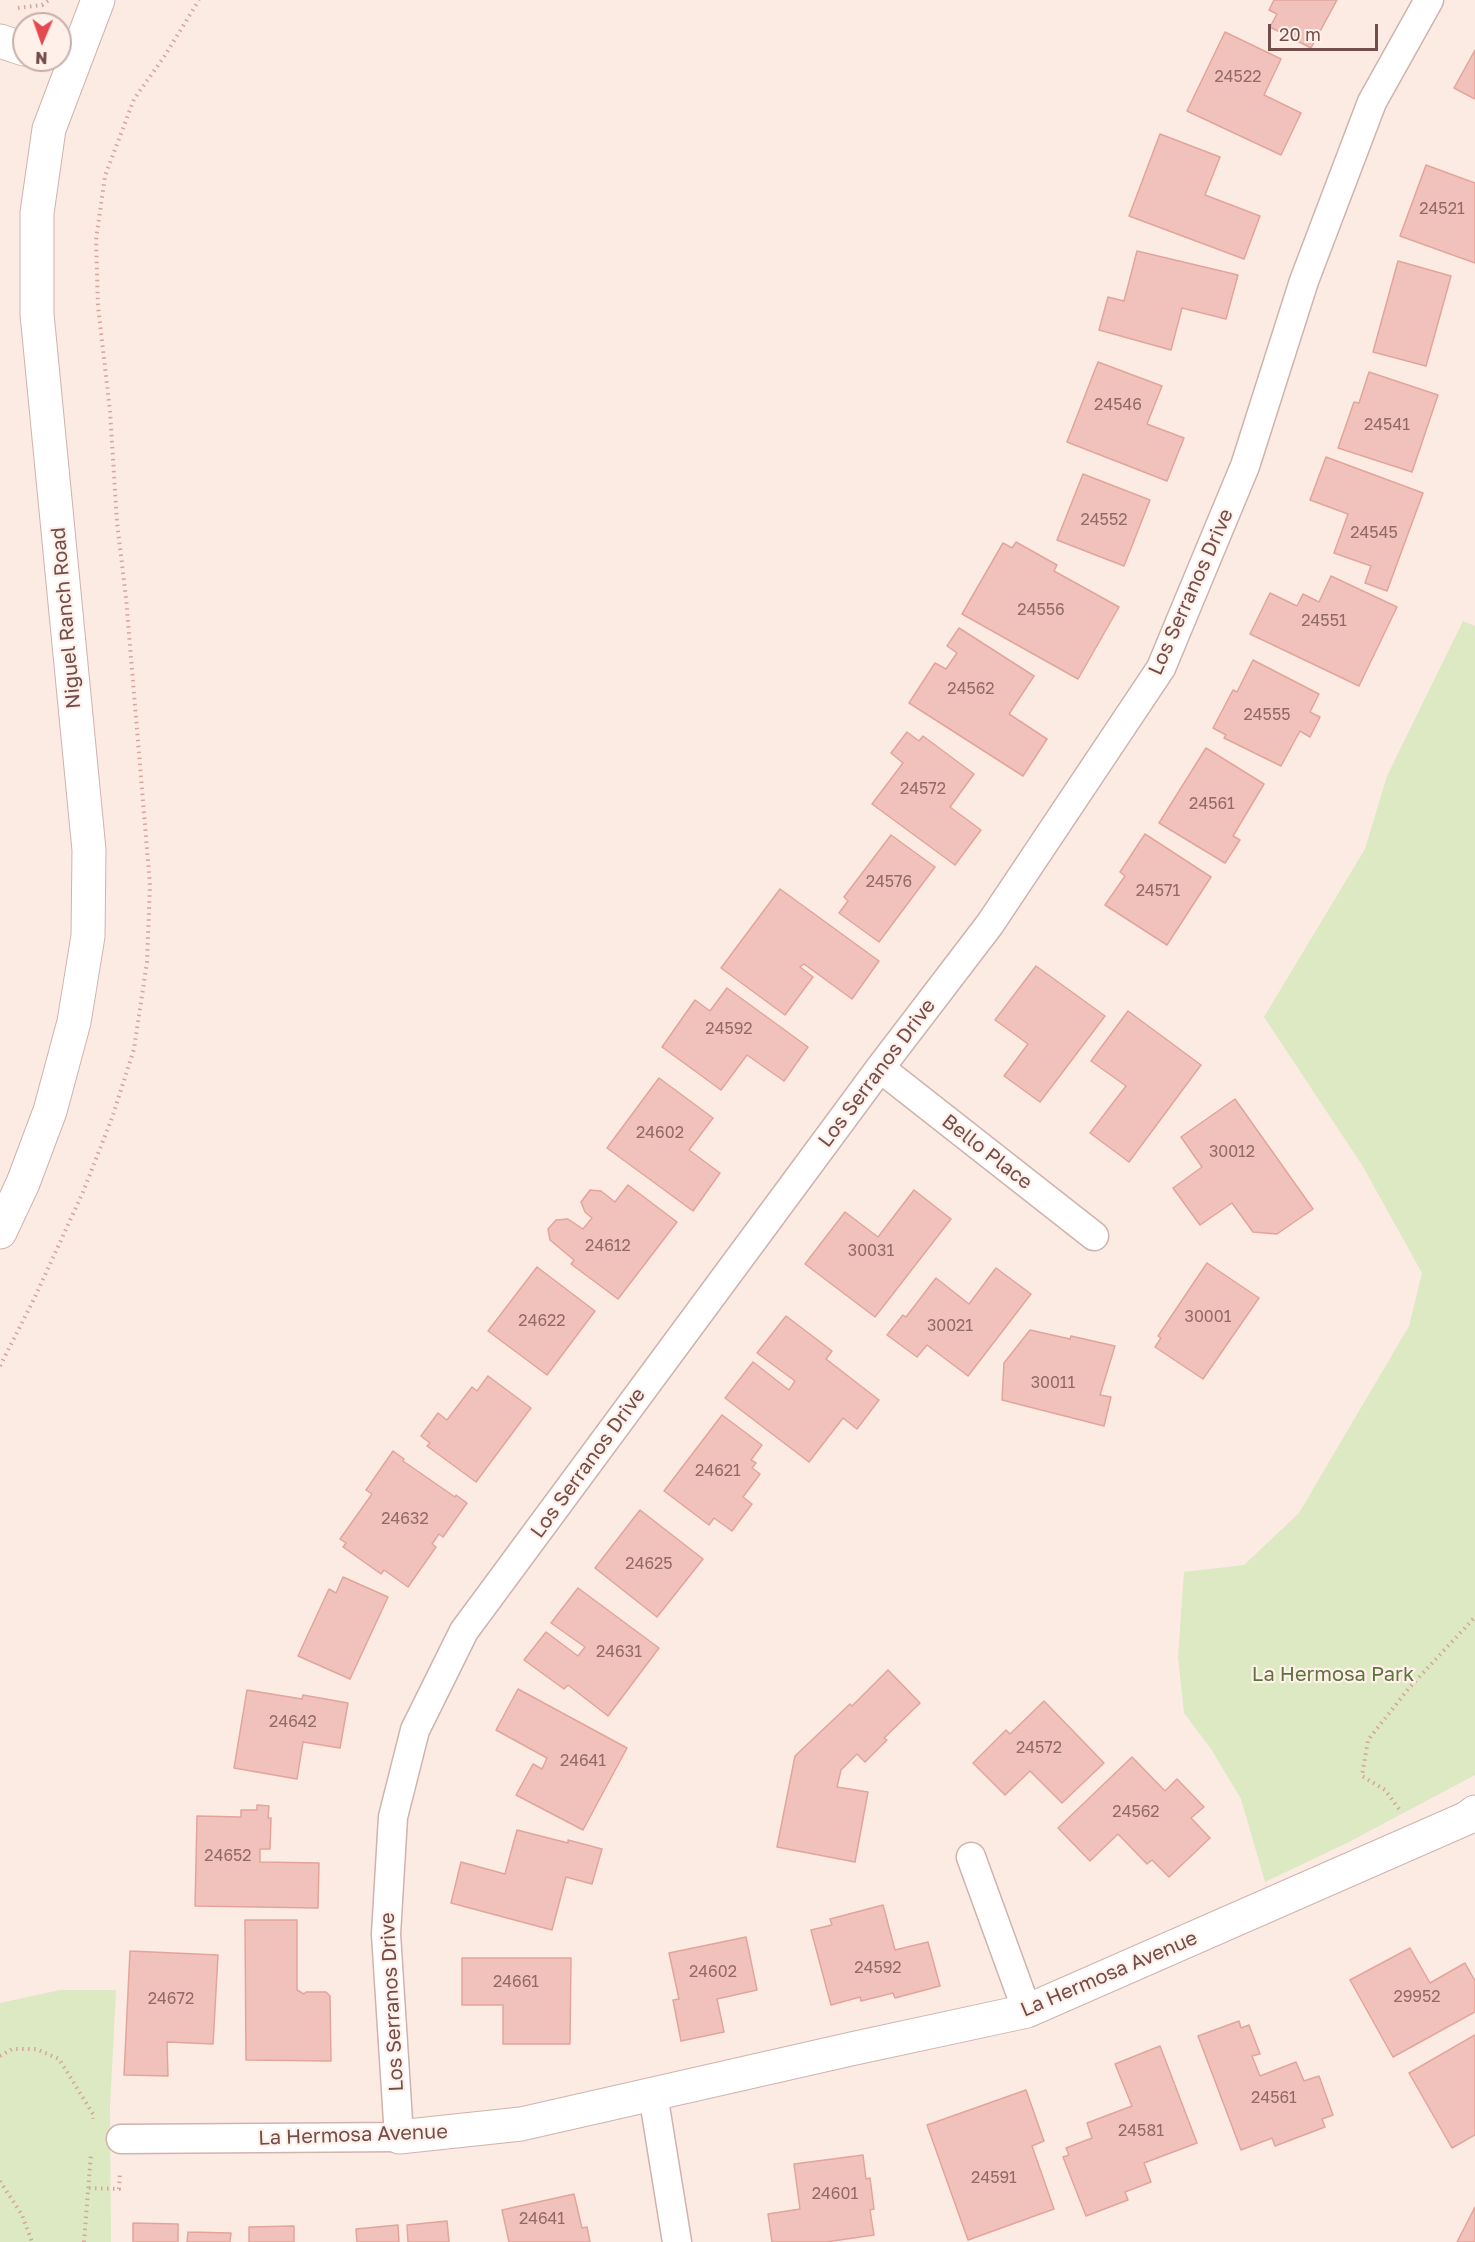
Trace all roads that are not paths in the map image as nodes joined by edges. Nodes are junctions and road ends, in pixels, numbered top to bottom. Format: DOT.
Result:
graph roads {
  1 [pos="98,0"];
  2 [pos="1429,0"];
  3 [pos="72,47"];
  4 [pos="61,72"];
  5 [pos="880,1068"];
  6 [pos="0,1232"];
  7 [pos="1094,1236"];
  8 [pos="1472,1822"];
  9 [pos="971,1857"];
  10 [pos="1027,2011"];
  11 [pos="653,2094"];
  12 [pos="399,2137"];
  13 [pos="121,2139"];
  14 [pos="677,2242"];
  1 -- 3 [label="street, Niguel Ranch Road"];
  2 -- 5 [label="street, Los Serranos Drive"];
  4 -- 6 [label="street, Niguel Ranch Road"];
  5 -- 7 [label="street, Bello Place"];
  5 -- 12 [label="street, Los Serranos Drive"];
  8 -- 10 [label="street, La Hermosa Avenue"];
  9 -- 10 [label="street"];
  10 -- 11 [label="street, La Hermosa Avenue"];
  11 -- 12 [label="street, La Hermosa Avenue"];
  11 -- 14 [label="street"];
  12 -- 13 [label="street, La Hermosa Avenue"];
}
